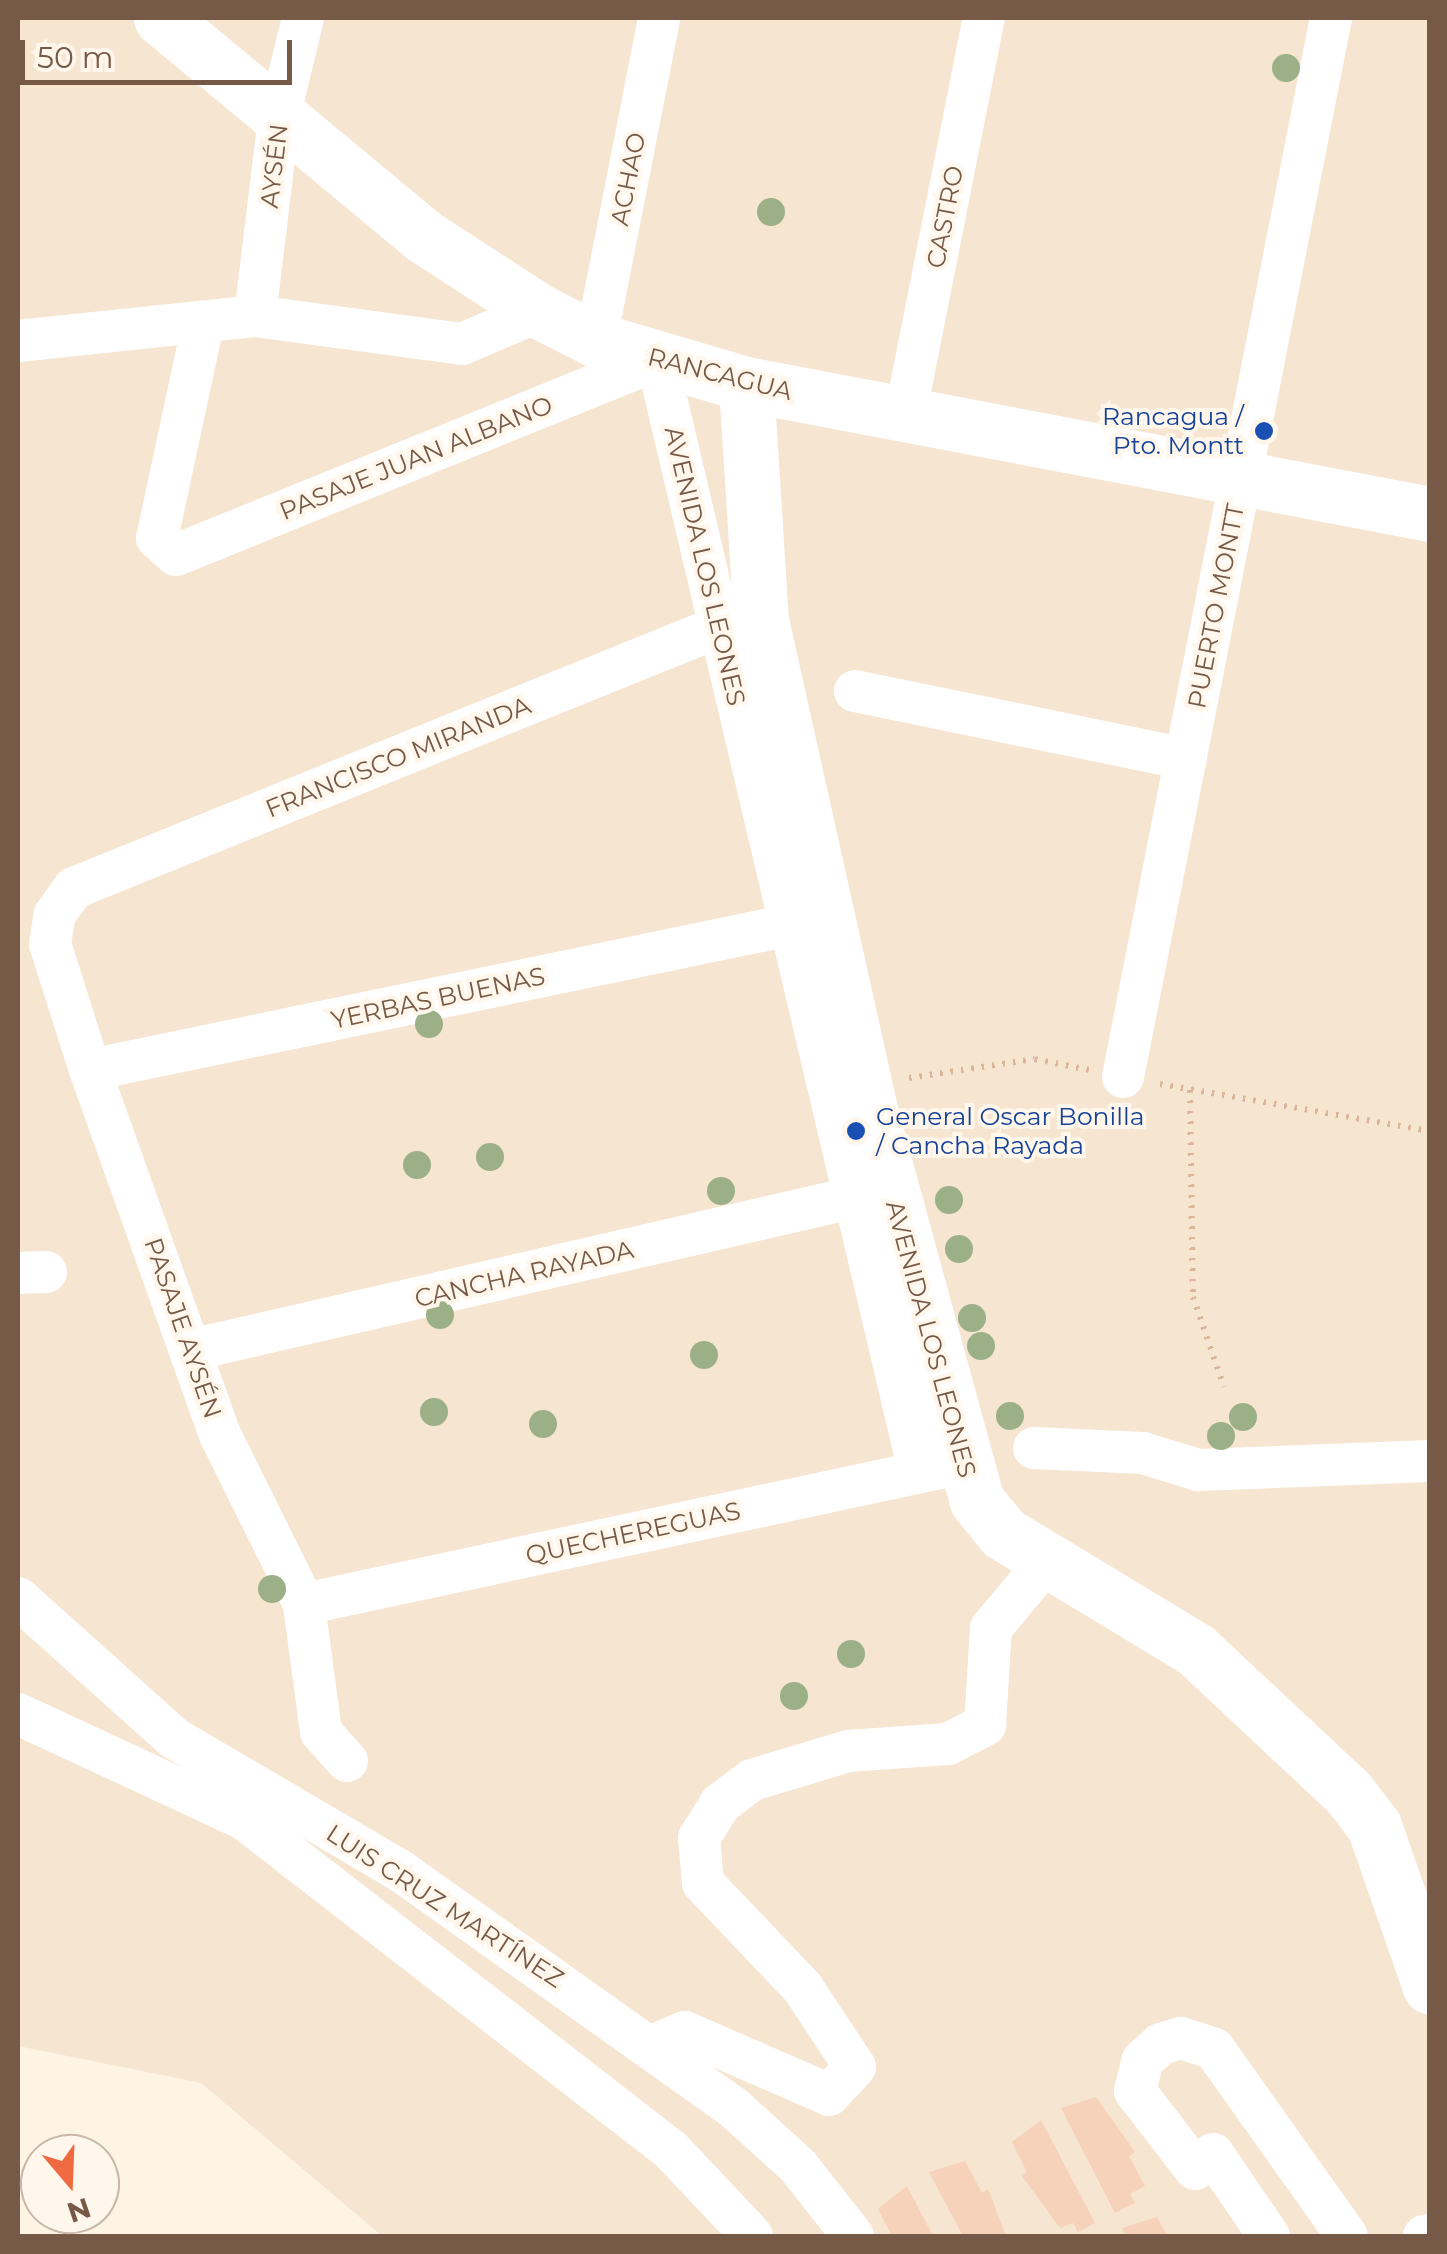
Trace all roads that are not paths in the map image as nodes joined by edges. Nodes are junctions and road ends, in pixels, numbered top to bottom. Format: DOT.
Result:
graph roads {
  1 [pos="161,18"];
  2 [pos="303,18"];
  3 [pos="659,18"];
  4 [pos="984,18"];
  5 [pos="1331,18"];
  6 [pos="279,117"];
  7 [pos="539,312"];
  8 [pos="255,316"];
  9 [pos="204,324"];
  10 [pos="596,340"];
  11 [pos="18,341"];
  12 [pos="657,360"];
  13 [pos="746,384"];
  14 [pos="905,416"];
  15 [pos="1241,478"];
  16 [pos="1430,514"];
  17 [pos="721,626"];
  18 [pos="855,690"];
  19 [pos="1186,759"];
  20 [pos="74,888"];
  21 [pos="785,926"];
  22 [pos="90,1070"];
  23 [pos="1123,1077"];
  24 [pos="856,1197"];
  25 [pos="192,1350"];
  26 [pos="1034,1448"];
  27 [pos="1430,1461"];
  28 [pos="941,1467"];
  29 [pos="1048,1560"];
  30 [pos="18,1598"];
  31 [pos="304,1604"];
  32 [pos="18,1714"];
  33 [pos="347,1761"];
  34 [pos="1430,1987"];
  35 [pos="652,2046"];
  36 [pos="752,2236"];
  37 [pos="853,2236"];
  38 [pos="1269,2236"];
  39 [pos="1347,2236"];
  1 -- 6 [label="main road, RANCAGUA"];
  2 -- 6 [label="street, AYSÉN"];
  3 -- 10 [label="street, ACHAO"];
  4 -- 14 [label="street, CASTRO"];
  5 -- 15 [label="street, PUERTO MONTT"];
  6 -- 7 [label="main road, RANCAGUA"];
  6 -- 8 [label="street, AYSÉN"];
  7 -- 8 [label="street"];
  7 -- 10 [label="main road, RANCAGUA"];
  8 -- 9 [label="street"];
  9 -- 11 [label="street"];
  9 -- 12 [label="street, PASAJE JUAN ALBANO"];
  10 -- 12 [label="main road, RANCAGUA"];
  12 -- 13 [label="main road, RANCAGUA"];
  12 -- 17 [label="street, AVENIDA LOS LEONES"];
  13 -- 14 [label="main road, RANCAGUA"];
  13 -- 28 [label="main road, AVENIDA LOS LEONES"];
  14 -- 15 [label="main road, RANCAGUA"];
  15 -- 16 [label="main road, RANCAGUA"];
  15 -- 19 [label="street, PUERTO MONTT"];
  17 -- 20 [label="street, FRANCISCO MIRANDA"];
  17 -- 21 [label="street, AVENIDA LOS LEONES"];
  18 -- 19 [label="street"];
  19 -- 23 [label="street, PUERTO MONTT"];
  20 -- 22 [label="street, PASAJE AYSÉN"];
  21 -- 22 [label="street, YERBAS BUENAS"];
  21 -- 24 [label="street, AVENIDA LOS LEONES"];
  22 -- 25 [label="street, PASAJE AYSÉN"];
  24 -- 25 [label="street, CANCHA RAYADA"];
  24 -- 28 [label="street, AVENIDA LOS LEONES"];
  25 -- 31 [label="street, PASAJE AYSÉN"];
  26 -- 27 [label="street"];
  28 -- 29 [label="main road, AVENIDA LOS LEONES"];
  28 -- 31 [label="street, QUECHEREGUAS"];
  29 -- 34 [label="main road, AVENIDA LOS LEONES"];
  29 -- 35 [label="street"];
  30 -- 35 [label="street, LUIS CRUZ MARTÍNEZ"];
  31 -- 33 [label="street, PASAJE AYSÉN"];
  32 -- 36 [label="street"];
  35 -- 37 [label="street, LUIS CRUZ MARTÍNEZ"];
  38 -- 39 [label="street"];
}
